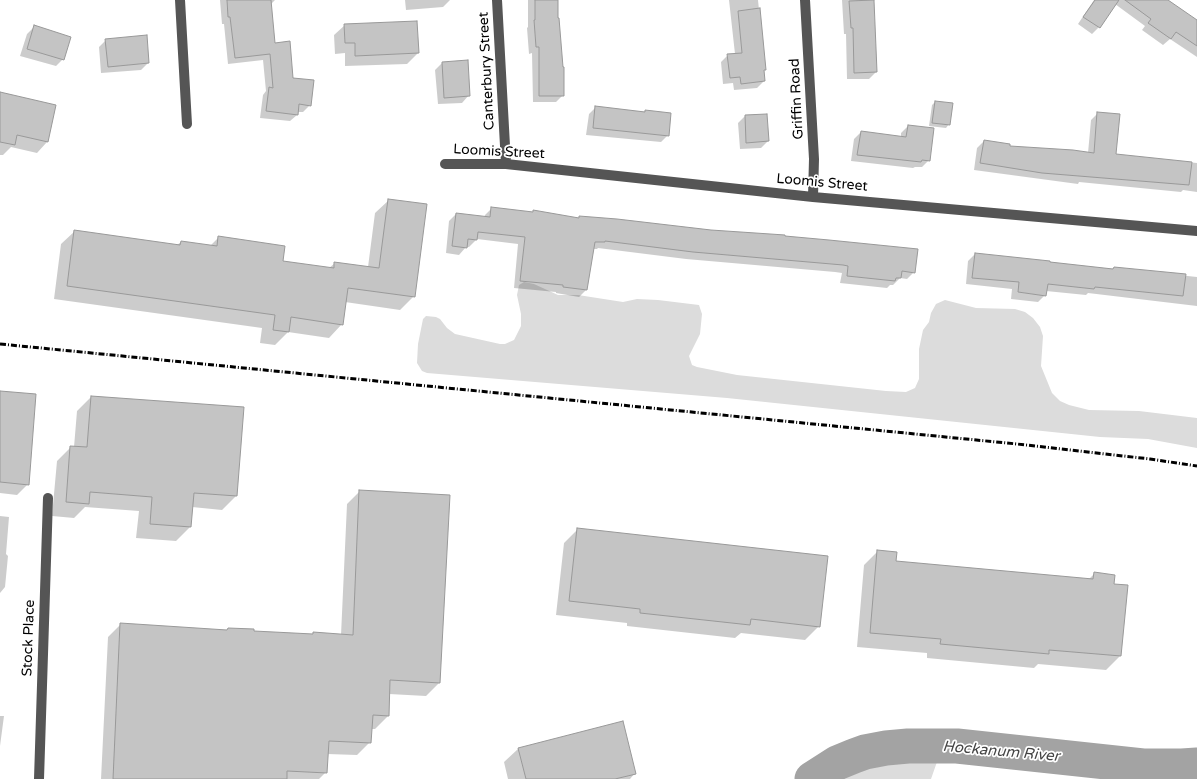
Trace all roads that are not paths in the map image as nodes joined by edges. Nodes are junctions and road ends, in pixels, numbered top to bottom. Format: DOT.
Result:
graph roads {
  1 [pos="180,0"];
  2 [pos="497,0"];
  3 [pos="805,0"];
  4 [pos="187,124"];
  5 [pos="445,164"];
  6 [pos="506,164"];
  7 [pos="813,197"];
  8 [pos="1197,231"];
  9 [pos="48,498"];
  10 [pos="39,779"];
  1 -- 4 [label="street"];
  2 -- 6 [label="street, Canterbury Street"];
  3 -- 7 [label="street, Griffin Road"];
  5 -- 6 [label="street, Loomis Street"];
  6 -- 7 [label="street, Loomis Street"];
  7 -- 8 [label="street, Loomis Street"];
  9 -- 10 [label="street, Stock Place"];
}
